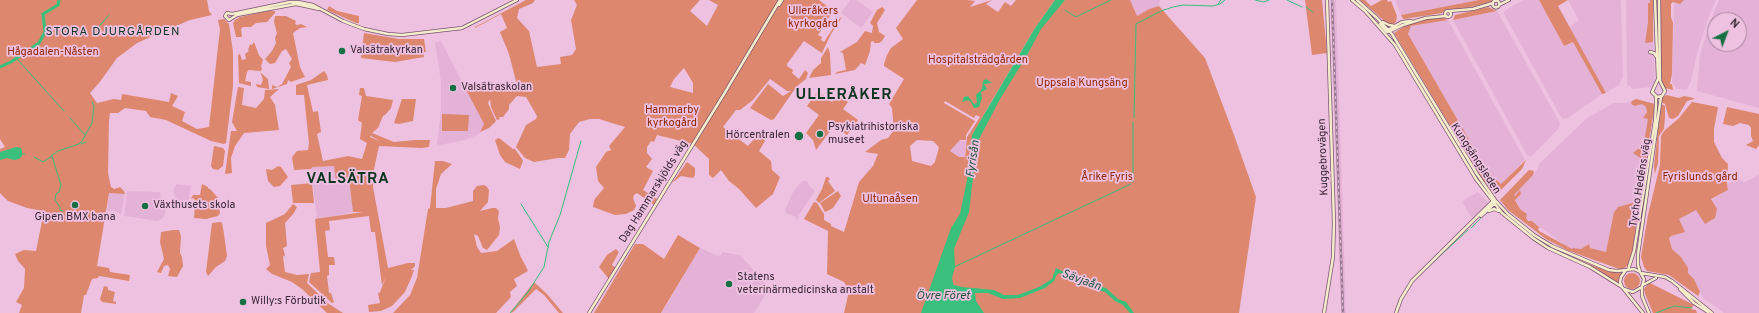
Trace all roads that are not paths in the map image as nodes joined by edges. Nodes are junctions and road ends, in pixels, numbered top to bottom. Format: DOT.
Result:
graph roads {
  1 [pos="517,0"];
  2 [pos="781,0"];
  3 [pos="1327,0"];
  4 [pos="1352,0"];
  5 [pos="1357,0"];
  6 [pos="1508,0"];
  7 [pos="1655,0"];
  8 [pos="1659,0"];
  9 [pos="299,3"];
  10 [pos="1499,4"];
  11 [pos="1493,5"];
  12 [pos="1462,11"];
  13 [pos="1445,12"];
  14 [pos="1450,12"];
  15 [pos="230,13"];
  16 [pos="1434,16"];
  17 [pos="1446,16"];
  18 [pos="1451,16"];
  19 [pos="232,18"];
  20 [pos="1377,18"];
  21 [pos="1395,27"];
  22 [pos="1388,32"];
  23 [pos="1398,42"];
  24 [pos="1656,48"];
  25 [pos="1657,58"];
  26 [pos="1656,86"];
  27 [pos="1662,86"];
  28 [pos="1662,96"];
  29 [pos="1655,97"];
  30 [pos="1494,202"];
  31 [pos="1502,213"];
  32 [pos="1483,214"];
  33 [pos="1476,220"];
  34 [pos="1627,270"];
  35 [pos="1641,272"];
  36 [pos="1642,286"];
  37 [pos="1623,288"];
  38 [pos="590,313"];
  39 [pos="1324,313"];
  40 [pos="1396,313"];
  41 [pos="1644,313"];
  42 [pos="1649,313"];
  43 [pos="1712,313"];
  1 -- 9 [label="main road"];
  2 -- 38 [label="main road, Dag Hammarskjölds väg"];
  3 -- 39 [label="main road, Kuggebrovägen"];
  4 -- 22 [label="main road"];
  5 -- 20 [label="main road, Kungsängsleden"];
  6 -- 10 [label="main road"];
  7 -- 24 [label="main road"];
  8 -- 27 [label="main road"];
  9 -- 15 [label="main road"];
  9 -- 19 [label="main road"];
  10 -- 11 [label="main road"];
  10 -- 11 [label="main road"];
  11 -- 12 [label="main road"];
  12 -- 14 [label="main road"];
  12 -- 18 [label="main road"];
  13 -- 14 [label="main road"];
  13 -- 16 [label="main road"];
  13 -- 17 [label="main road"];
  14 -- 18 [label="main road"];
  15 -- 19 [label="main road"];
  15 -- 19 [label="main road"];
  16 -- 17 [label="main road"];
  16 -- 21 [label="main road"];
  17 -- 18 [label="main road"];
  20 -- 21 [label="main road"];
  20 -- 22 [label="main road, Kungsängsleden"];
  21 -- 22 [label="main road"];
  21 -- 23 [label="main road"];
  22 -- 23 [label="main road, Kungsängsleden"];
  22 -- 30 [label="main road, Kungsängsleden"];
  23 -- 30 [label="main road, Kungsängsleden"];
  24 -- 25 [label="main road"];
  24 -- 25 [label="main road"];
  25 -- 26 [label="main road"];
  26 -- 27 [label="main road"];
  26 -- 29 [label="main road"];
  27 -- 28 [label="main road"];
  28 -- 29 [label="main road"];
  28 -- 35 [label="main road, Tycho Hedéns väg"];
  29 -- 34 [label="main road, Tycho Hedéns väg"];
  30 -- 31 [label="main road, Kungsängsleden"];
  30 -- 32 [label="main road"];
  30 -- 33 [label="main road"];
  30 -- 34 [label="main road, Kungsängsleden"];
  31 -- 32 [label="main road"];
  31 -- 37 [label="main road, Kungsängsleden"];
  32 -- 33 [label="main road"];
  33 -- 40 [label="main road"];
  34 -- 35 [label="main road"];
  34 -- 37 [label="main road"];
  35 -- 36 [label="main road"];
  35 -- 43 [label="main road"];
  36 -- 37 [label="main road"];
  36 -- 42 [label="main road"];
  36 -- 43 [label="main road"];
  37 -- 41 [label="main road, Kungsängsleden"];
}
